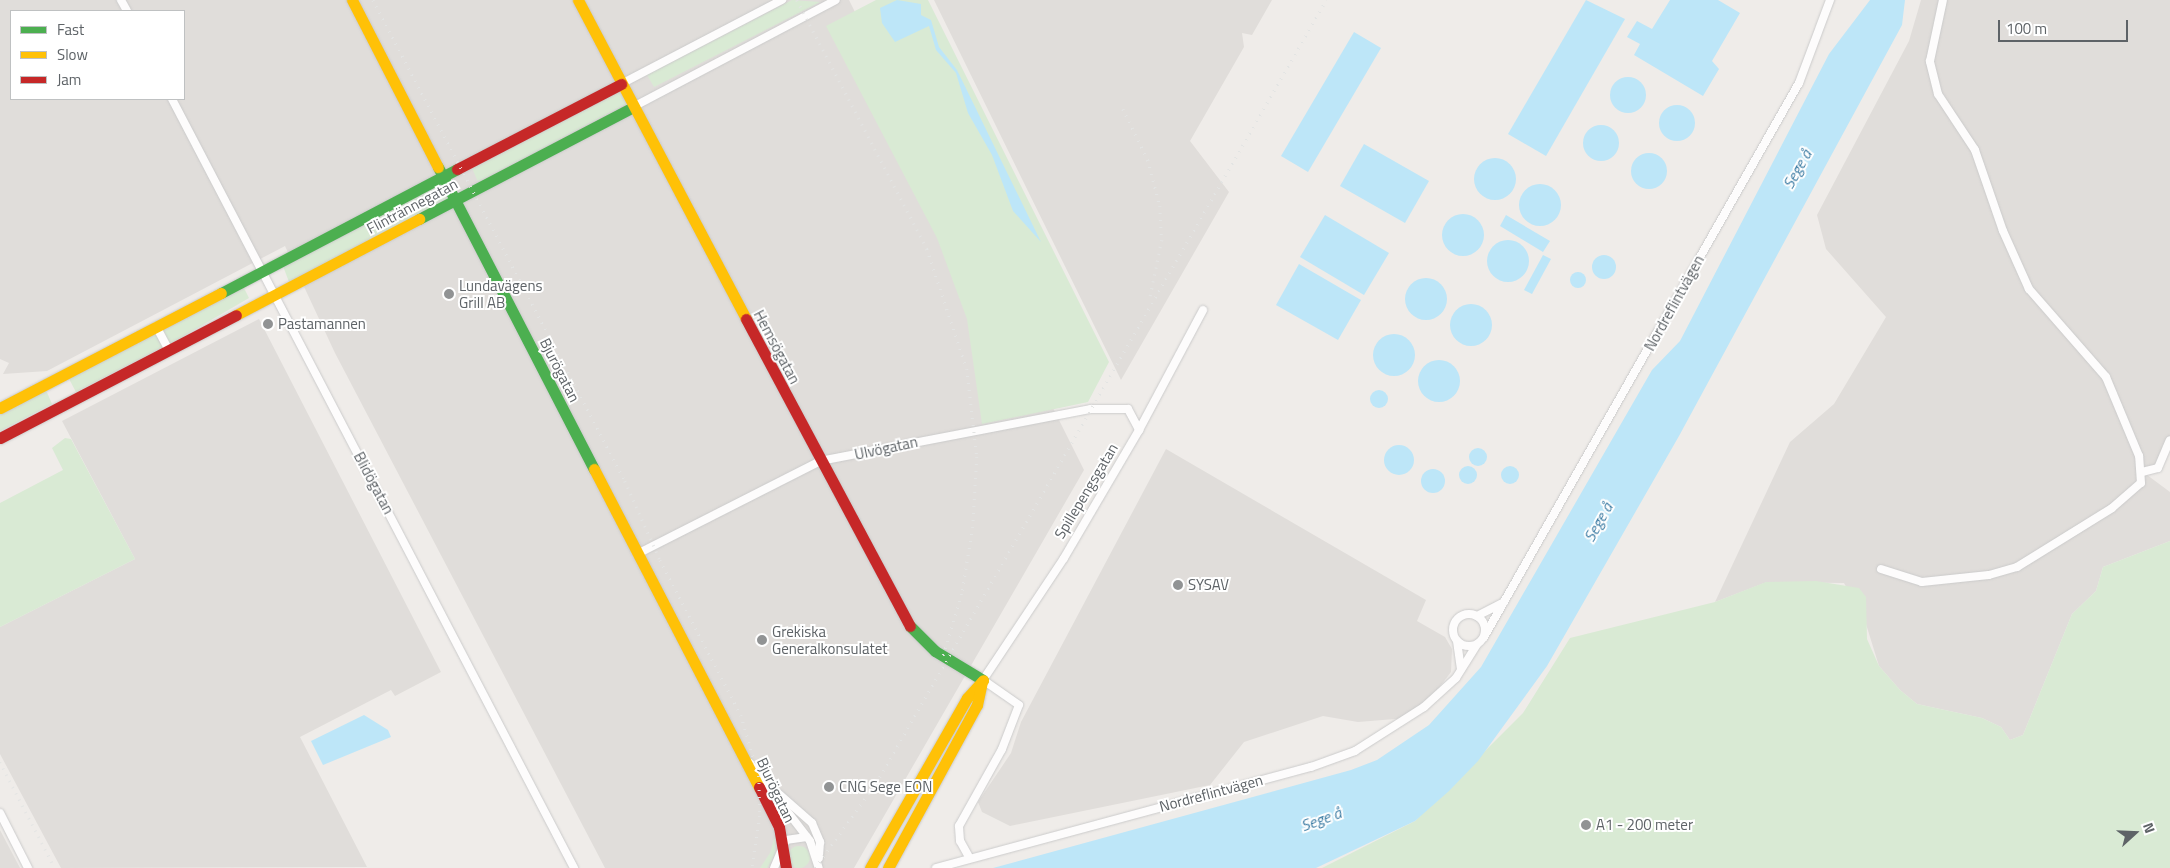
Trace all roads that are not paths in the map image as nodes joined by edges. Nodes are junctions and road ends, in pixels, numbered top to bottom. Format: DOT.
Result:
graph roads {
  1 [pos="352,0"];
  2 [pos="578,0"];
  3 [pos="782,0"];
  4 [pos="836,0"];
  5 [pos="1830,0"];
  6 [pos="1943,0"];
  7 [pos="621,84"];
  8 [pos="173,100"];
  9 [pos="633,107"];
  10 [pos="444,177"];
  11 [pos="456,200"];
  12 [pos="262,271"];
  13 [pos="274,294"];
  14 [pos="1203,310"];
  15 [pos="156,326"];
  16 [pos="169,350"];
  17 [pos="0,408"];
  18 [pos="1139,430"];
  19 [pos="0,438"];
  20 [pos="2170,440"];
  21 [pos="820,461"];
  22 [pos="2142,472"];
  23 [pos="638,553"];
  24 [pos="1881,569"];
  25 [pos="1506,601"];
  26 [pos="1477,616"];
  27 [pos="1484,637"];
  28 [pos="1457,641"];
  29 [pos="1477,645"];
  30 [pos="1461,668"];
  31 [pos="983,680"];
  32 [pos="742,754"];
  33 [pos="775,791"];
  34 [pos="0,813"];
  35 [pos="808,837"];
  36 [pos="781,850"];
  37 [pos="969,857"];
  38 [pos="819,865"];
  39 [pos="28,868"];
  40 [pos="574,868"];
  41 [pos="774,868"];
  42 [pos="786,868"];
  43 [pos="870,868"];
  44 [pos="888,868"];
  45 [pos="936,868"];
  1 -- 10 [label="street, Bjurögatan"];
  2 -- 7 [label="street, Hemsögatan"];
  3 -- 7 [label="street, Flintrännegatan"];
  4 -- 9 [label="street, Flintrännegatan"];
  5 -- 25 [label="street, Nordreflintvägen"];
  6 -- 22 [label="street"];
  7 -- 9 [label="street, Hemsögatan"];
  7 -- 10 [label="street, Flintrännegatan"];
  8 -- 12 [label="street, Blidögatan"];
  9 -- 11 [label="street, Flintrännegatan"];
  9 -- 21 [label="street, Hemsögatan"];
  10 -- 11 [label="street, Bjurögatan"];
  10 -- 12 [label="street, Flintrännegatan"];
  11 -- 13 [label="street, Flintrännegatan"];
  11 -- 23 [label="street, Bjurögatan"];
  12 -- 13 [label="street, Blidögatan"];
  12 -- 15 [label="street, Flintrännegatan"];
  13 -- 16 [label="street, Flintrännegatan"];
  13 -- 40 [label="street, Blidögatan"];
  14 -- 18 [label="street, Spillepengsgatan"];
  15 -- 16 [label="street"];
  15 -- 17 [label="street, Flintrännegatan"];
  16 -- 19 [label="street, Flintrännegatan"];
  18 -- 21 [label="street, Ulvögatan"];
  18 -- 31 [label="street, Spillepengsgatan"];
  20 -- 22 [label="street"];
  21 -- 23 [label="street, Ulvögatan"];
  21 -- 31 [label="street, Hemsögatan"];
  22 -- 24 [label="street"];
  23 -- 32 [label="street, Bjurögatan"];
  25 -- 26 [label="street"];
  25 -- 27 [label="street, Nordreflintvägen"];
  26 -- 27 [label="street"];
  26 -- 28 [label="street"];
  27 -- 29 [label="street"];
  28 -- 29 [label="street"];
  28 -- 30 [label="street"];
  29 -- 30 [label="street, Nordreflintvägen"];
  30 -- 37 [label="street, Nordreflintvägen"];
  31 -- 37 [label="street"];
  31 -- 43 [label="street, Spillepengsgatan"];
  31 -- 44 [label="street, Spillepengsgatan"];
  32 -- 33 [label="street, Bjurögatan"];
  32 -- 36 [label="street, Bjurögatan"];
  33 -- 35 [label="street, Bjurögatan"];
  33 -- 38 [label="street, Bjurögatan"];
  34 -- 39 [label="street"];
  35 -- 36 [label="street"];
  35 -- 38 [label="street, Bjurögatan"];
  36 -- 41 [label="street"];
  36 -- 42 [label="street, Bjurögatan"];
  37 -- 45 [label="street, Nordreflintvägen"];
}
